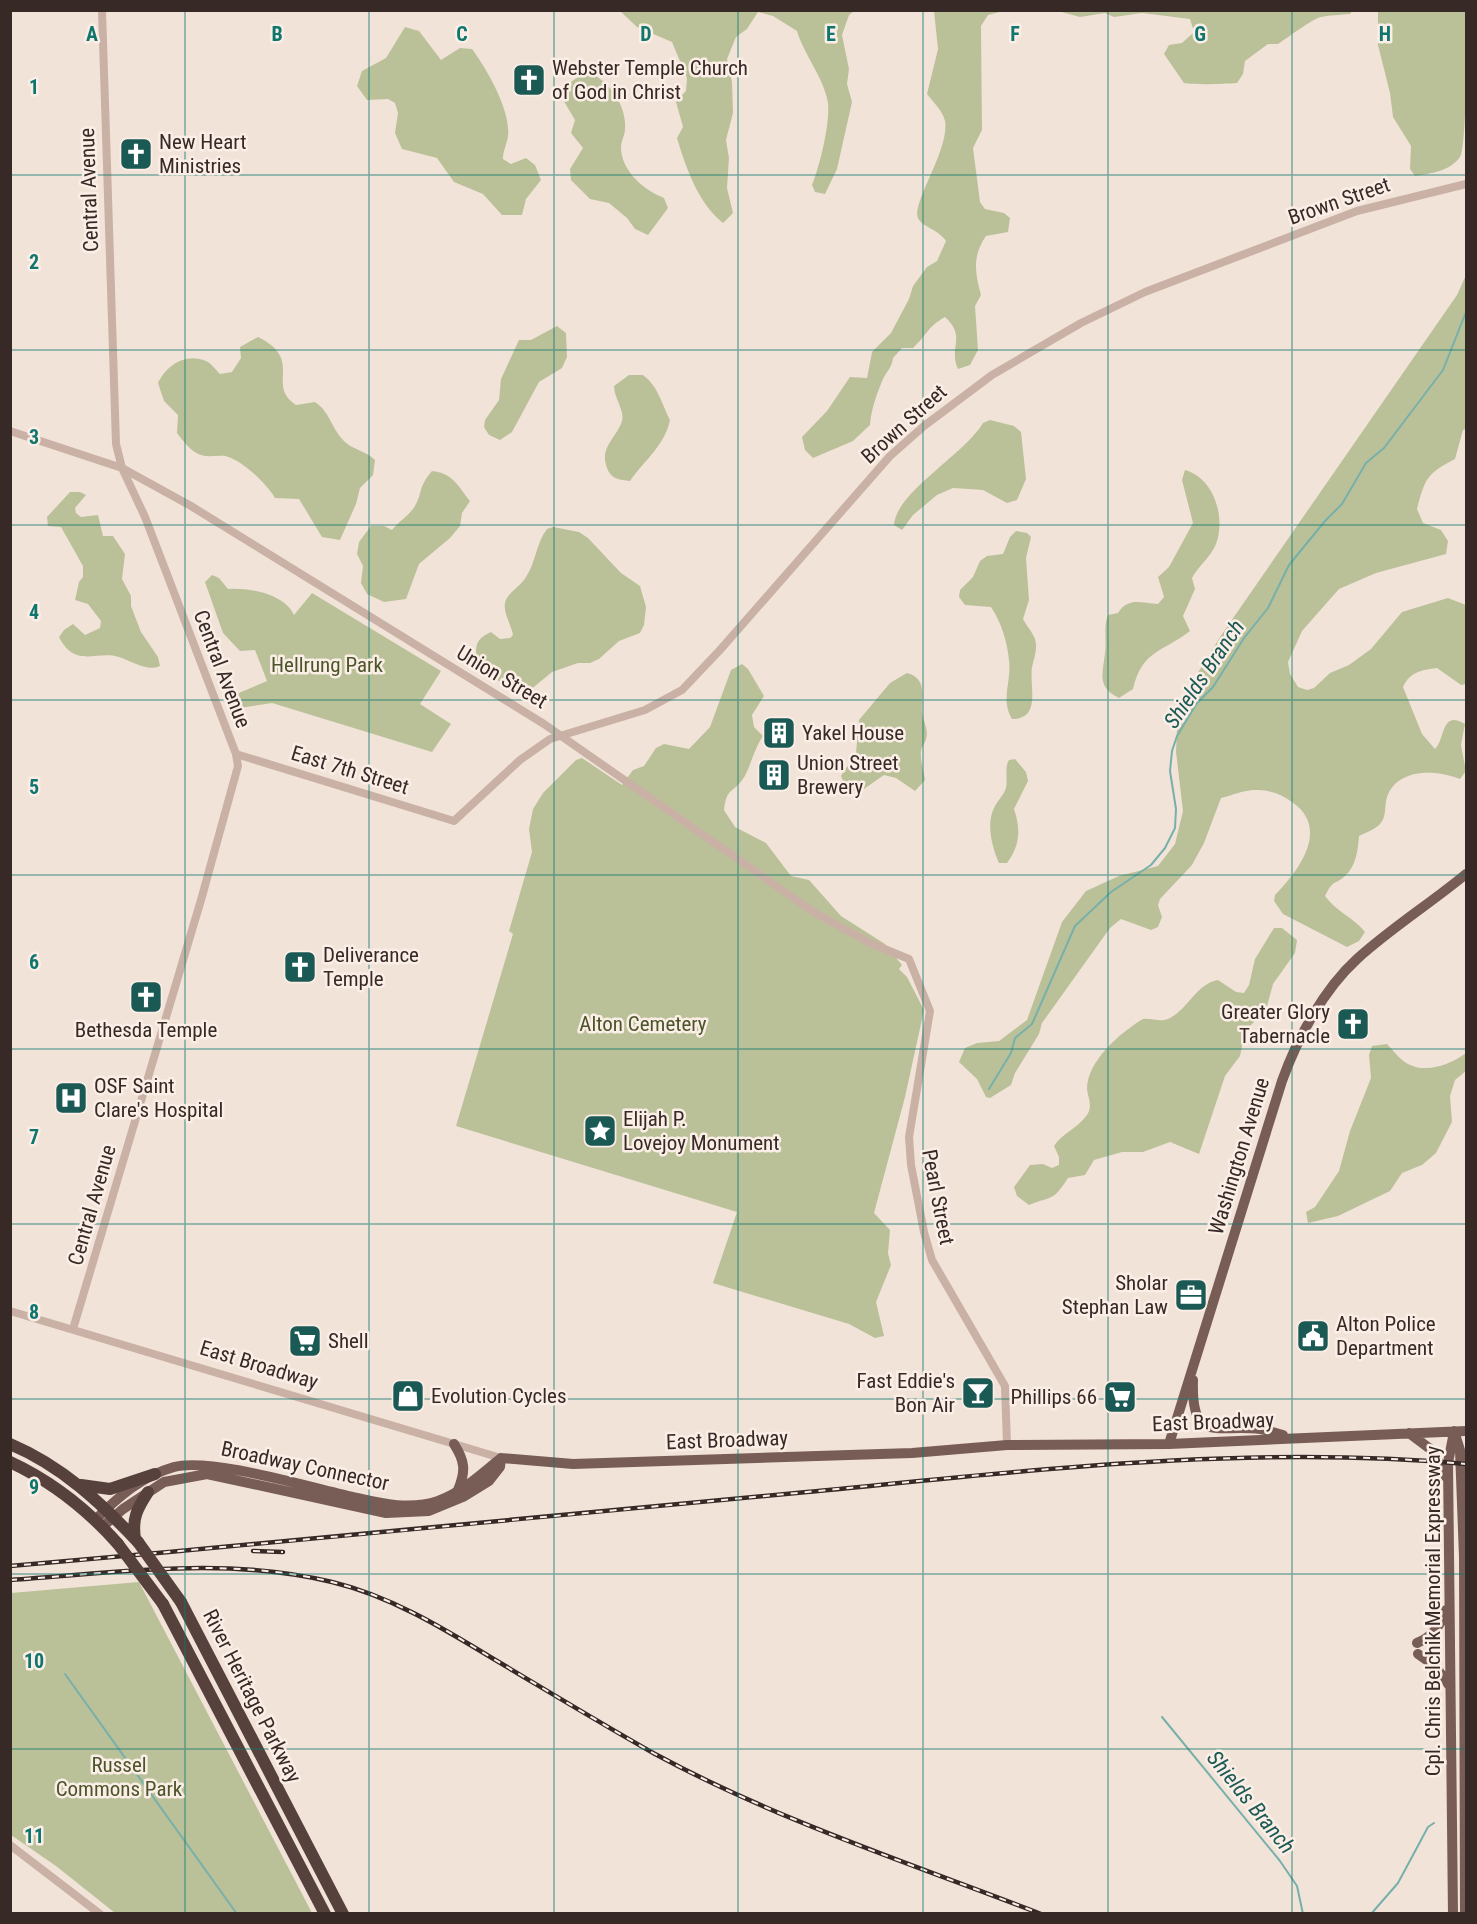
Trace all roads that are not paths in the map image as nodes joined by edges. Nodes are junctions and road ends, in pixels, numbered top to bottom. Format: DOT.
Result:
graph roads {
  1 [pos="102,10"];
  2 [pos="1467,184"];
  3 [pos="10,431"];
  4 [pos="122,468"];
  5 [pos="559,735"];
  6 [pos="236,754"];
  7 [pos="454,821"];
  8 [pos="1467,874"];
  9 [pos="930,1011"];
  10 [pos="10,1311"];
  11 [pos="73,1329"];
  12 [pos="1193,1368"];
  13 [pos="1454,1431"];
  14 [pos="1467,1431"];
  15 [pos="1409,1433"];
  16 [pos="1294,1438"];
  17 [pos="10,1444"];
  18 [pos="454,1444"];
  19 [pos="1169,1444"];
  20 [pos="1007,1445"];
  21 [pos="501,1458"];
  22 [pos="10,1462"];
  23 [pos="1467,1464"];
  24 [pos="155,1474"];
  25 [pos="1461,1481"];
  26 [pos="1449,1483"];
  27 [pos="80,1485"];
  28 [pos="458,1490"];
  29 [pos="148,1492"];
  30 [pos="110,1513"];
  31 [pos="99,1523"];
  32 [pos="136,1540"];
  33 [pos="1449,1604"];
  34 [pos="1450,1688"];
  35 [pos="10,1845"];
  36 [pos="100,1914"];
  37 [pos="325,1914"];
  38 [pos="343,1914"];
  39 [pos="1453,1914"];
  40 [pos="1465,1914"];
  1 -- 4 [label="street, Central Avenue"];
  2 -- 5 [label="street, Brown Street"];
  3 -- 4 [label="street, Union Street"];
  4 -- 5 [label="street, Union Street"];
  4 -- 6 [label="street, Central Avenue"];
  5 -- 7 [label="street, Brown Street"];
  5 -- 9 [label="street, Union Street"];
  6 -- 7 [label="street, East 7th Street"];
  6 -- 11 [label="street, Central Avenue"];
  8 -- 12 [label="main road, Washington Avenue"];
  9 -- 20 [label="street, Pearl Street"];
  10 -- 11 [label="street, East Broadway"];
  11 -- 18 [label="street, East Broadway"];
  12 -- 16 [label="main road"];
  12 -- 19 [label="main road, Washington Avenue"];
  13 -- 14 [label="main road, East Broadway"];
  13 -- 15 [label="main road, East Broadway"];
  13 -- 25 [label="main road, Cpl. Chris Belchik Memorial Expressway"];
  13 -- 26 [label="main road, Cpl. Chris Belchik Memorial Expressway"];
  15 -- 16 [label="main road, East Broadway"];
  15 -- 26 [label="main road"];
  16 -- 19 [label="main road, East Broadway"];
  17 -- 27 [label="highway, River Heritage Parkway"];
  18 -- 21 [label="street, East Broadway"];
  18 -- 28 [label="main road"];
  19 -- 20 [label="main road, East Broadway"];
  20 -- 21 [label="main road, East Broadway"];
  21 -- 28 [label="main road, Broadway Connector"];
  21 -- 29 [label="main road, Broadway Connector"];
  22 -- 31 [label="highway, River Heritage Parkway"];
  23 -- 25 [label="main road"];
  24 -- 27 [label="highway"];
  24 -- 28 [label="main road, Broadway Connector"];
  24 -- 30 [label="main road, Broadway Connector"];
  25 -- 40 [label="main road, Cpl. Chris Belchik Memorial Expressway"];
  26 -- 33 [label="main road, Cpl. Chris Belchik Memorial Expressway"];
  27 -- 30 [label="highway, River Heritage Parkway"];
  29 -- 30 [label="main road, Broadway Connector"];
  29 -- 32 [label="highway"];
  30 -- 31 [label="main road, Broadway Connector"];
  30 -- 32 [label="highway, River Heritage Parkway"];
  31 -- 37 [label="highway, River Heritage Parkway, bridge"];
  32 -- 38 [label="highway, River Heritage Parkway, bridge"];
  33 -- 34 [label="main road, Cpl. Chris Belchik Memorial Expressway"];
  33 -- 34 [label="main road"];
  34 -- 39 [label="main road, Cpl. Chris Belchik Memorial Expressway"];
  35 -- 36 [label="street"];
}
